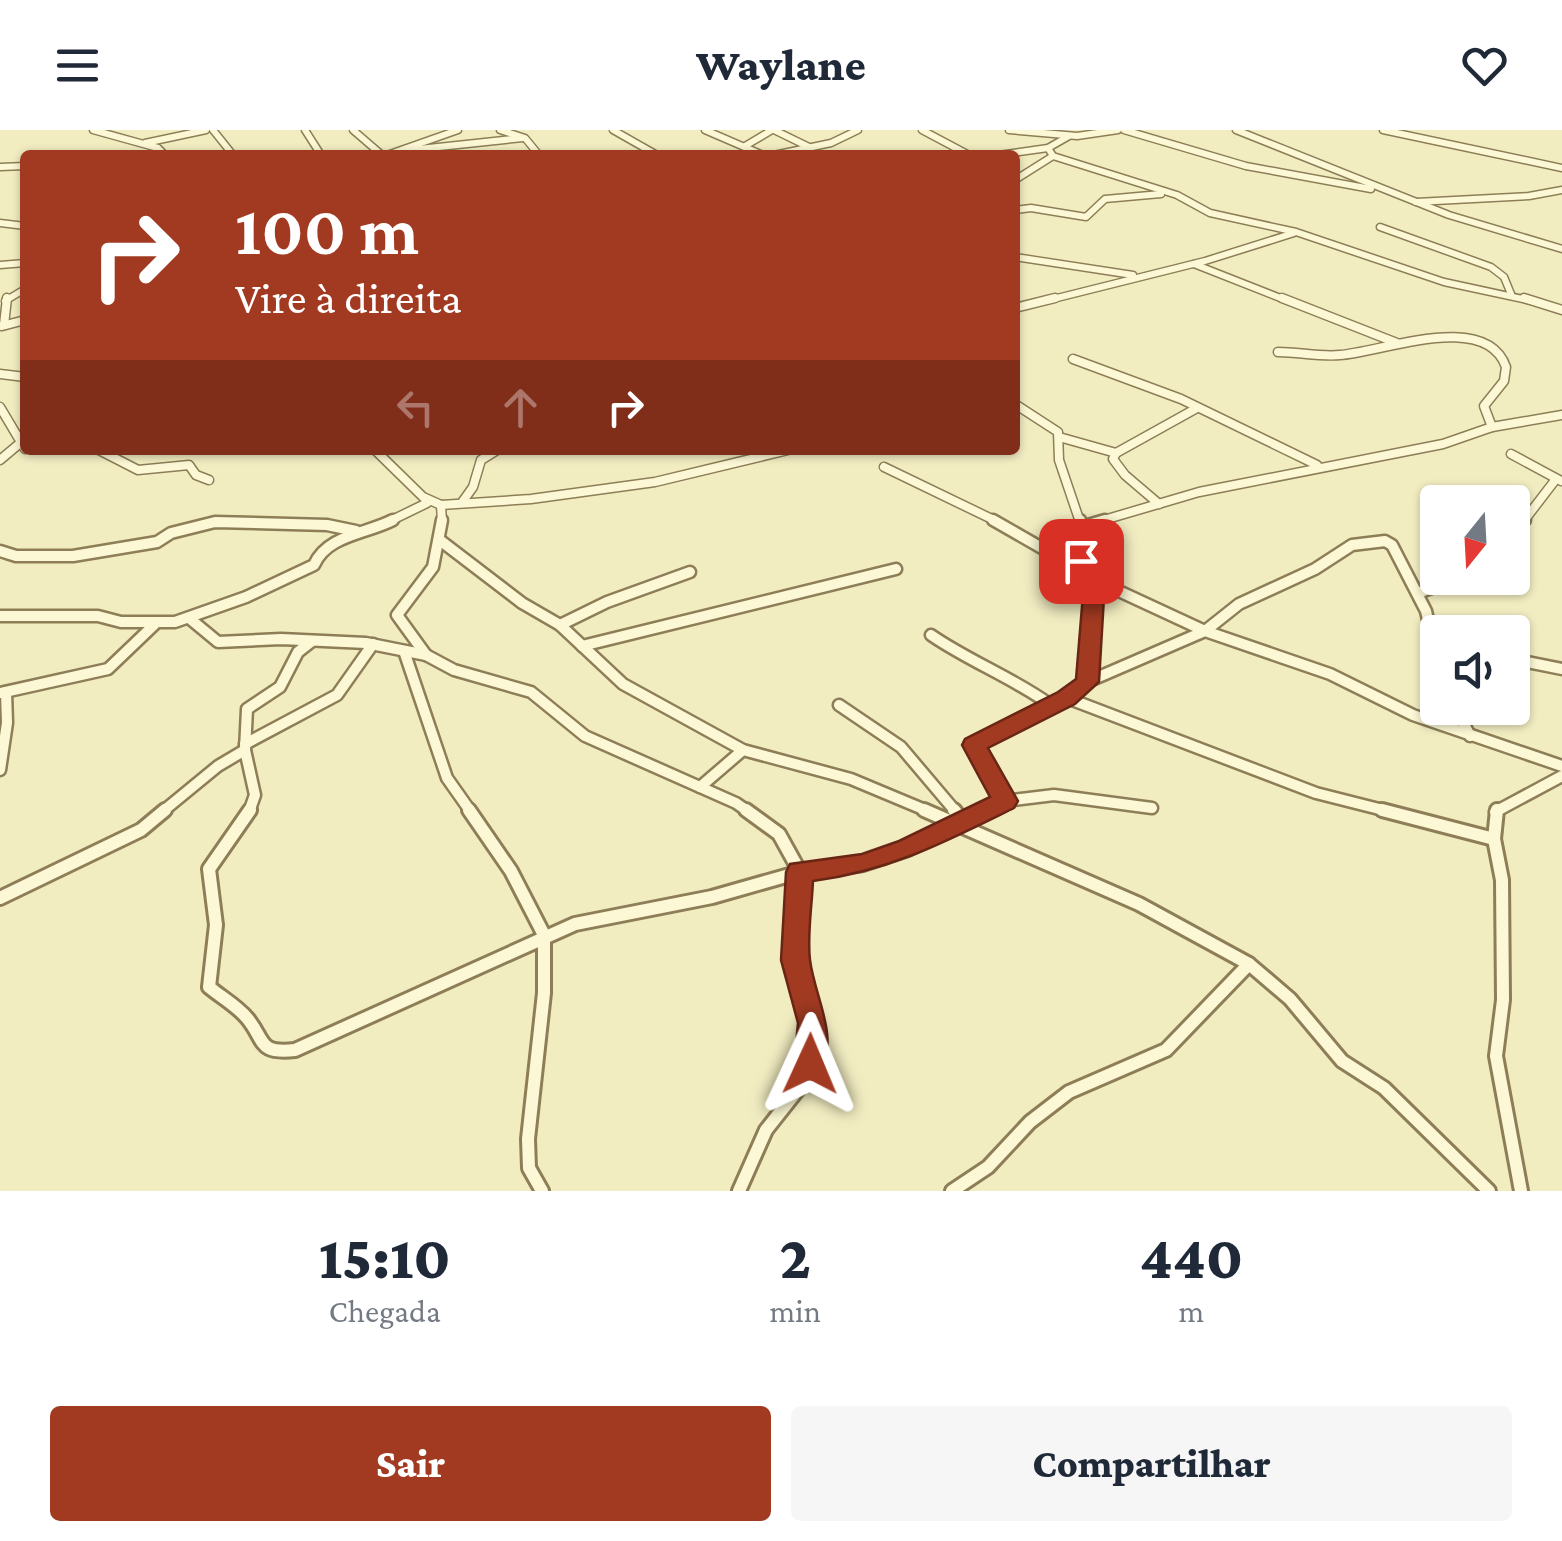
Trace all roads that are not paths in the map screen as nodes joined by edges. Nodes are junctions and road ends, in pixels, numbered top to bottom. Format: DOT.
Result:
graph roads {
  1 [pos="93,130"];
  2 [pos="209,130"];
  3 [pos="353,130"];
  4 [pos="458,130"];
  5 [pos="500,130"];
  6 [pos="613,130"];
  7 [pos="705,130"];
  8 [pos="773,130"];
  9 [pos="858,130"];
  10 [pos="922,130"];
  11 [pos="1009,130"];
  12 [pos="1079,130"];
  13 [pos="1122,130"];
  14 [pos="1236,130"];
  15 [pos="1383,130"];
  16 [pos="136,133"];
  17 [pos="1068,136"];
  18 [pos="117,138"];
  19 [pos="523,138"];
  20 [pos="144,143"];
  21 [pos="745,146"];
  22 [pos="812,147"];
  23 [pos="1048,148"];
  24 [pos="156,150"];
  25 [pos="228,150"];
  26 [pos="379,150"];
  27 [pos="404,150"];
  28 [pos="410,150"];
  29 [pos="534,150"];
  30 [pos="647,150"];
  31 [pos="753,150"];
  32 [pos="798,150"];
  33 [pos="819,150"];
  34 [pos="959,150"];
  35 [pos="1020,152"];
  36 [pos="1053,156"];
  37 [pos="1562,168"];
  38 [pos="1020,177"];
  39 [pos="1562,190"];
  40 [pos="1387,191"];
  41 [pos="1172,194"];
  42 [pos="1415,202"];
  43 [pos="1020,206"];
  44 [pos="1380,227"];
  45 [pos="1296,232"];
  46 [pos="1562,249"];
  47 [pos="1020,256"];
  48 [pos="1188,263"];
  49 [pos="1140,276"];
  50 [pos="20,292"];
  51 [pos="1511,294"];
  52 [pos="1020,307"];
  53 [pos="1562,310"];
  54 [pos="2,326"];
  55 [pos="1398,344"];
  56 [pos="1278,352"];
  57 [pos="1073,359"];
  58 [pos="0,407"];
  59 [pos="1020,407"];
  60 [pos="1197,408"];
  61 [pos="1562,416"];
  62 [pos="1492,427"];
  63 [pos="1059,437"];
  64 [pos="20,438"];
  65 [pos="1116,453"];
  66 [pos="1512,454"];
  67 [pos="109,455"];
  68 [pos="380,455"];
  69 [pos="490,455"];
  70 [pos="767,455"];
  71 [pos="1318,466"];
  72 [pos="884,467"];
  73 [pos="210,480"];
  74 [pos="1559,480"];
  75 [pos="464,501"];
  76 [pos="427,502"];
  77 [pos="1159,504"];
  78 [pos="441,505"];
  79 [pos="1530,511"];
  80 [pos="1081,527"];
  81 [pos="364,533"];
  82 [pos="440,541"];
  83 [pos="0,551"];
  84 [pos="896,569"];
  85 [pos="1082,571"];
  86 [pos="690,572"];
  87 [pos="1095,580"];
  88 [pos="1418,593"];
  89 [pos="1427,615"];
  90 [pos="0,616"];
  91 [pos="189,618"];
  92 [pos="156,624"];
  93 [pos="560,625"];
  94 [pos="1205,632"];
  95 [pos="931,636"];
  96 [pos="312,641"];
  97 [pos="373,644"];
  98 [pos="582,646"];
  99 [pos="404,651"];
  100 [pos="426,656"];
  101 [pos="1530,663"];
  102 [pos="1562,669"];
  103 [pos="1087,682"];
  104 [pos="3,692"];
  105 [pos="1067,698"];
  106 [pos="839,705"];
  107 [pos="1052,706"];
  108 [pos="1464,725"];
  109 [pos="1470,737"];
  110 [pos="245,747"];
  111 [pos="743,750"];
  112 [pos="1562,766"];
  113 [pos="0,770"];
  114 [pos="1562,776"];
  115 [pos="700,787"];
  116 [pos="1005,801"];
  117 [pos="1152,808"];
  118 [pos="960,822"];
  119 [pos="1494,839"];
  120 [pos="800,872"];
  121 [pos="0,898"];
  122 [pos="544,935"];
  123 [pos="1249,964"];
  124 [pos="1481,1188"];
  125 [pos="542,1191"];
  126 [pos="739,1191"];
  127 [pos="952,1191"];
  128 [pos="1521,1191"];
  1 -- 18 [label="street"];
  2 -- 20 [label="street"];
  2 -- 25 [label="street"];
  3 -- 26 [label="street"];
  4 -- 27 [label="street"];
  5 -- 19 [label="street"];
  6 -- 30 [label="street"];
  7 -- 21 [label="street"];
  8 -- 21 [label="street"];
  8 -- 22 [label="street"];
  9 -- 22 [label="street"];
  10 -- 34 [label="street"];
  11 -- 17 [label="street"];
  12 -- 17 [label="street"];
  13 -- 17 [label="street"];
  13 -- 40 [label="street"];
  14 -- 40 [label="street"];
  15 -- 37 [label="street"];
  16 -- 18 [label="street"];
  17 -- 23 [label="street"];
  18 -- 20 [label="street"];
  19 -- 28 [label="street"];
  19 -- 29 [label="street"];
  20 -- 24 [label="street"];
  21 -- 31 [label="street"];
  22 -- 32 [label="street"];
  22 -- 33 [label="street"];
  23 -- 35 [label="street"];
  23 -- 36 [label="street"];
  36 -- 38 [label="street"];
  36 -- 41 [label="street"];
  39 -- 42 [label="street"];
  40 -- 42 [label="street"];
  41 -- 43 [label="street"];
  41 -- 45 [label="street"];
  42 -- 46 [label="street"];
  44 -- 51 [label="street"];
  45 -- 48 [label="street"];
  45 -- 51 [label="street"];
  47 -- 49 [label="street"];
  48 -- 49 [label="street"];
  48 -- 55 [label="street"];
  49 -- 52 [label="street"];
  50 -- 54 [label="street"];
  51 -- 53 [label="street"];
  55 -- 56 [label="street"];
  55 -- 62 [label="street"];
  57 -- 60 [label="street"];
  58 -- 64 [label="street"];
  59 -- 63 [label="street"];
  60 -- 65 [label="street"];
  60 -- 71 [label="street"];
  61 -- 62 [label="street"];
  62 -- 71 [label="street"];
  63 -- 65 [label="street"];
  63 -- 80 [label="street"];
  65 -- 77 [label="street"];
  66 -- 74 [label="street"];
  67 -- 73 [label="street"];
  68 -- 76 [label="street"];
  69 -- 75 [label="street"];
  70 -- 75 [label="street"];
  71 -- 77 [label="street"];
  72 -- 85 [label="street"];
  74 -- 79 [label="street"];
  75 -- 78 [label="street"];
  76 -- 78 [label="street"];
  76 -- 81 [label="street"];
  77 -- 80 [label="street"];
  78 -- 82 [label="street"];
  80 -- 85 [label="street"];
  81 -- 83 [label="street"];
  81 -- 91 [label="street"];
  82 -- 93 [label="street"];
  82 -- 100 [label="street"];
  84 -- 98 [label="street"];
  85 -- 87 [label="street"];
  86 -- 93 [label="street"];
  87 -- 94 [label="street"];
  87 -- 103 [label="street"];
  88 -- 89 [label="street"];
  88 -- 94 [label="street"];
  90 -- 92 [label="street"];
  91 -- 92 [label="street"];
  91 -- 96 [label="street"];
  92 -- 104 [label="street"];
  93 -- 98 [label="street"];
  94 -- 103 [label="street"];
  94 -- 109 [label="street"];
  95 -- 107 [label="street"];
  96 -- 97 [label="street"];
  96 -- 110 [label="street"];
  97 -- 99 [label="street"];
  97 -- 110 [label="street"];
  98 -- 111 [label="street"];
  99 -- 100 [label="street"];
  99 -- 122 [label="street"];
  100 -- 115 [label="street"];
  101 -- 102 [label="street"];
  103 -- 105 [label="street"];
  104 -- 113 [label="street"];
  105 -- 107 [label="street"];
  105 -- 119 [label="street"];
  106 -- 118 [label="street"];
  107 -- 116 [label="street"];
  108 -- 109 [label="street"];
  109 -- 112 [label="street"];
  110 -- 121 [label="street"];
  110 -- 122 [label="street"];
  111 -- 115 [label="street"];
  111 -- 118 [label="street"];
  114 -- 119 [label="street"];
  115 -- 120 [label="street"];
  116 -- 117 [label="street"];
  116 -- 118 [label="street"];
  118 -- 120 [label="street"];
  118 -- 123 [label="street"];
  119 -- 128 [label="street"];
  120 -- 122 [label="street"];
  120 -- 126 [label="street"];
  122 -- 125 [label="street"];
  123 -- 124 [label="street"];
  123 -- 127 [label="street"];
}
